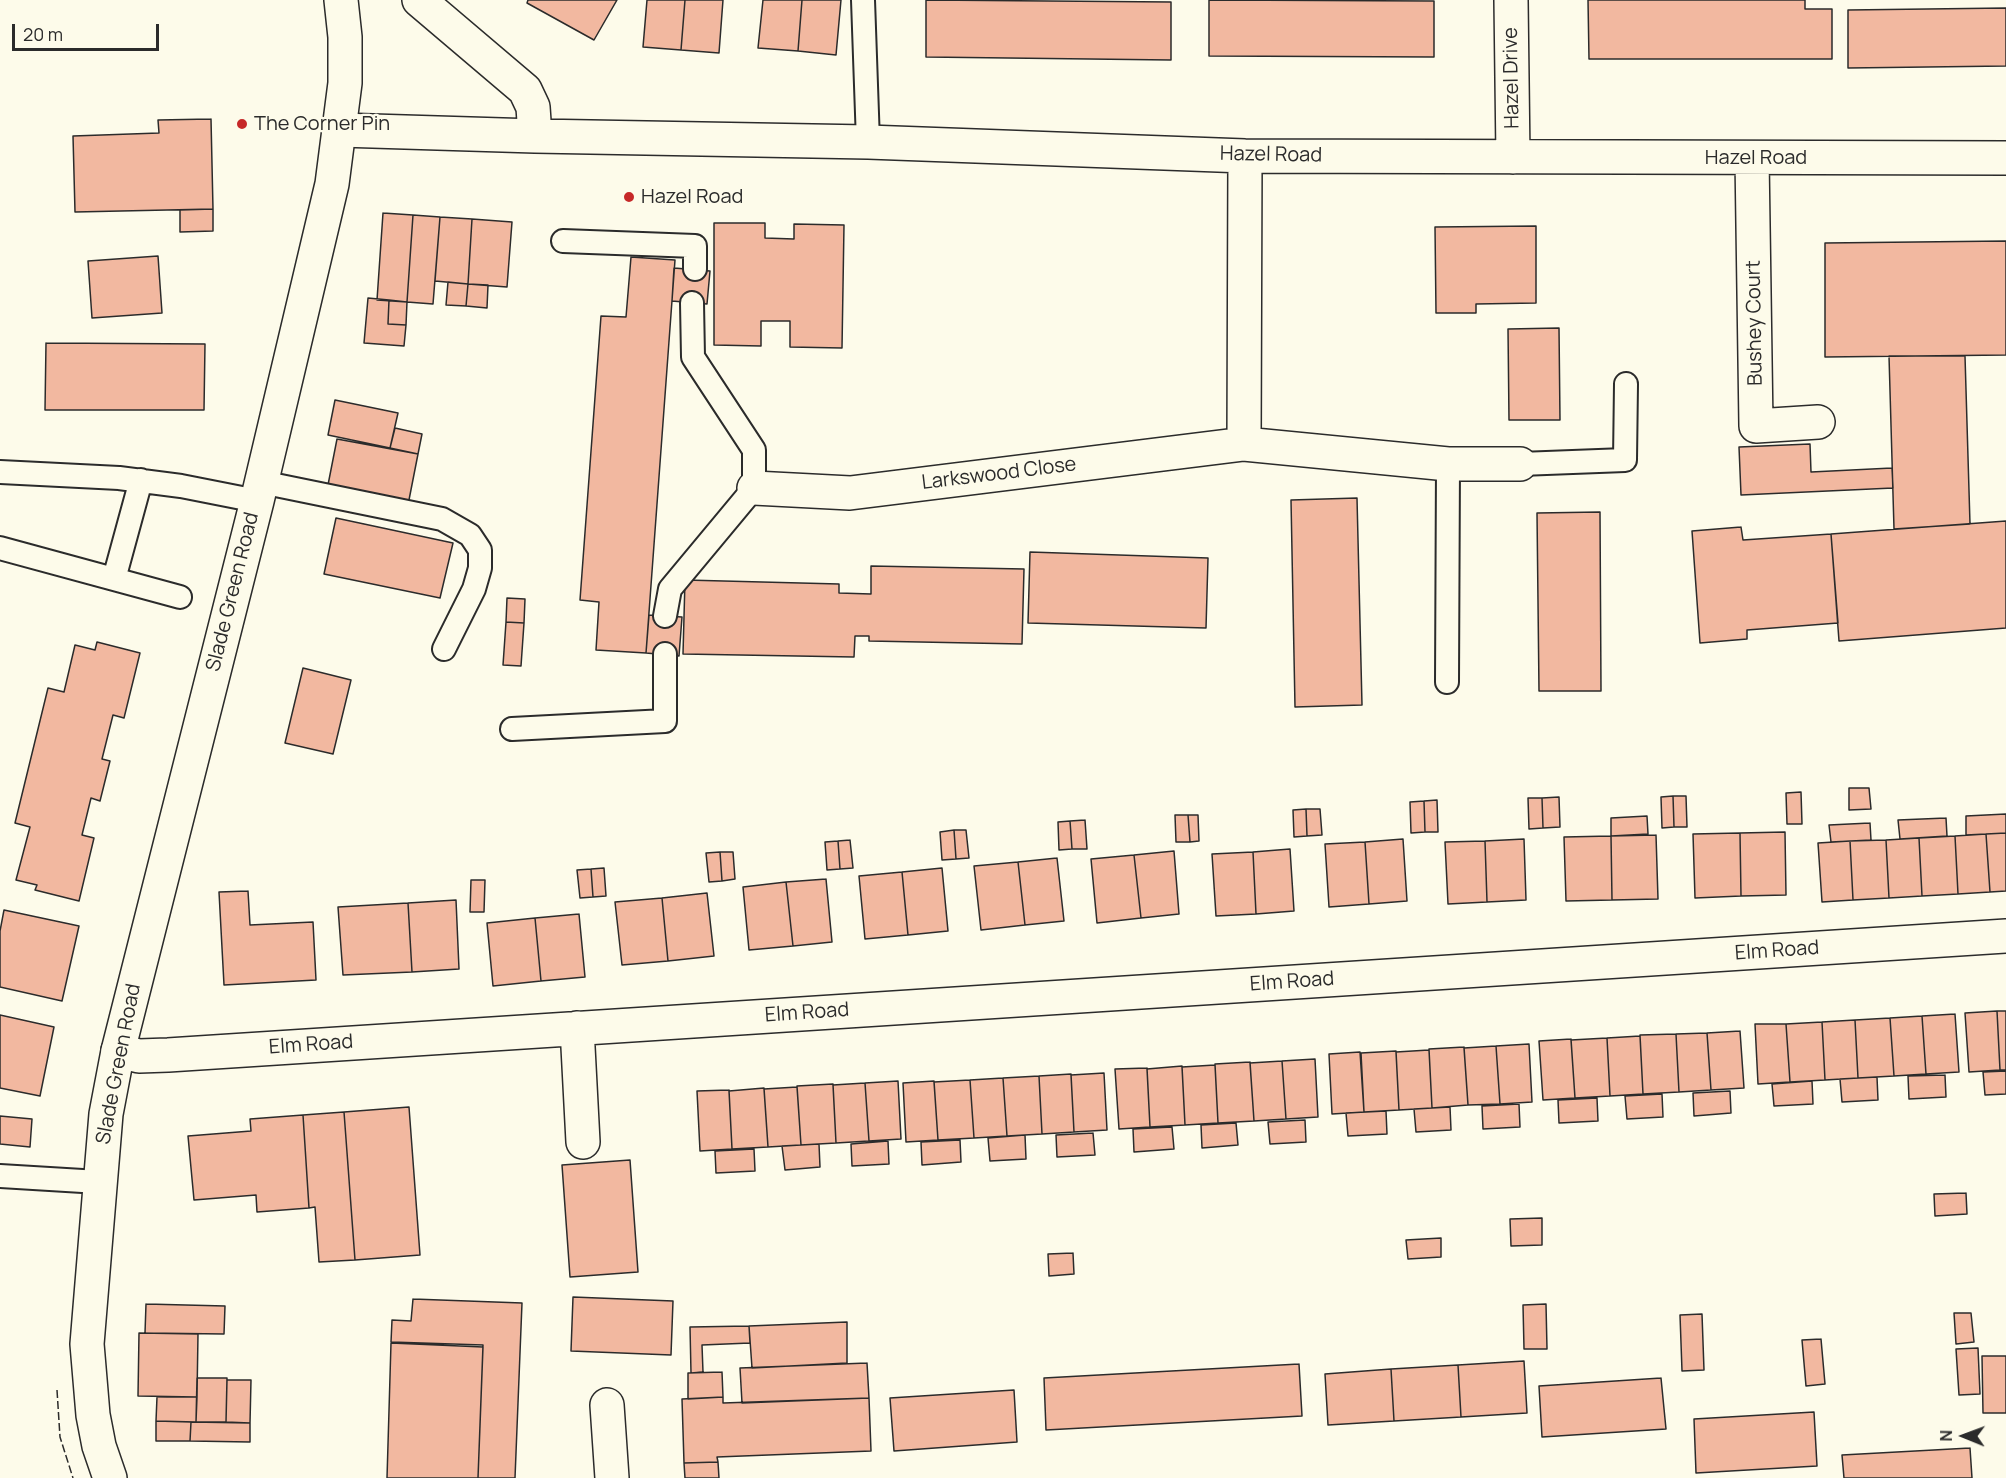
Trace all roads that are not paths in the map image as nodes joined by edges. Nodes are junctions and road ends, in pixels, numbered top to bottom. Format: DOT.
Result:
graph roads {
  1 [pos="341,0"];
  2 [pos="419,0"];
  3 [pos="863,0"];
  4 [pos="1512,0"];
  5 [pos="340,130"];
  6 [pos="535,136"];
  7 [pos="868,142"];
  8 [pos="1245,156"];
  9 [pos="1513,157"];
  10 [pos="1752,158"];
  11 [pos="2006,158"];
  12 [pos="563,241"];
  13 [pos="694,269"];
  14 [pos="692,303"];
  15 [pos="1626,384"];
  16 [pos="1818,422"];
  17 [pos="1244,444"];
  18 [pos="1448,464"];
  19 [pos="1520,464"];
  20 [pos="0,472"];
  21 [pos="141,480"];
  22 [pos="754,489"];
  23 [pos="259,492"];
  24 [pos="0,548"];
  25 [pos="114,579"];
  26 [pos="180,597"];
  27 [pos="666,616"];
  28 [pos="444,649"];
  29 [pos="665,654"];
  30 [pos="1446,682"];
  31 [pos="512,729"];
  32 [pos="2006,936"];
  33 [pos="577,1028"];
  34 [pos="118,1051"];
  35 [pos="583,1142"];
  36 [pos="0,1176"];
  37 [pos="99,1182"];
  38 [pos="608,1405"];
  39 [pos="110,1478"];
  40 [pos="612,1478"];
  1 -- 5 [label="street, Slade Green Road"];
  2 -- 6 [label="street"];
  3 -- 7 [label="lane"];
  4 -- 9 [label="street, Hazel Drive"];
  5 -- 6 [label="street, Hazel Road"];
  5 -- 23 [label="street, Slade Green Road"];
  6 -- 7 [label="street, Hazel Road"];
  7 -- 8 [label="street, Hazel Road"];
  8 -- 9 [label="street, Hazel Road"];
  8 -- 17 [label="street"];
  9 -- 10 [label="street, Hazel Road"];
  10 -- 11 [label="street, Hazel Road"];
  10 -- 16 [label="street, Bushey Court"];
  12 -- 13 [label="lane"];
  14 -- 22 [label="lane"];
  15 -- 19 [label="lane"];
  17 -- 18 [label="street, Larkswood Close"];
  17 -- 22 [label="street, Larkswood Close"];
  18 -- 19 [label="street, Larkswood Close"];
  18 -- 30 [label="lane"];
  20 -- 21 [label="lane"];
  21 -- 23 [label="lane"];
  21 -- 25 [label="lane"];
  22 -- 27 [label="lane"];
  23 -- 28 [label="lane"];
  23 -- 34 [label="street, Slade Green Road"];
  24 -- 25 [label="lane"];
  25 -- 26 [label="lane"];
  29 -- 31 [label="lane"];
  32 -- 33 [label="street, Elm Road"];
  33 -- 34 [label="street, Elm Road"];
  33 -- 35 [label="street"];
  34 -- 37 [label="street, Slade Green Road"];
  36 -- 37 [label="lane"];
  37 -- 39 [label="street, Slade Green Road"];
  38 -- 40 [label="street"];
}
